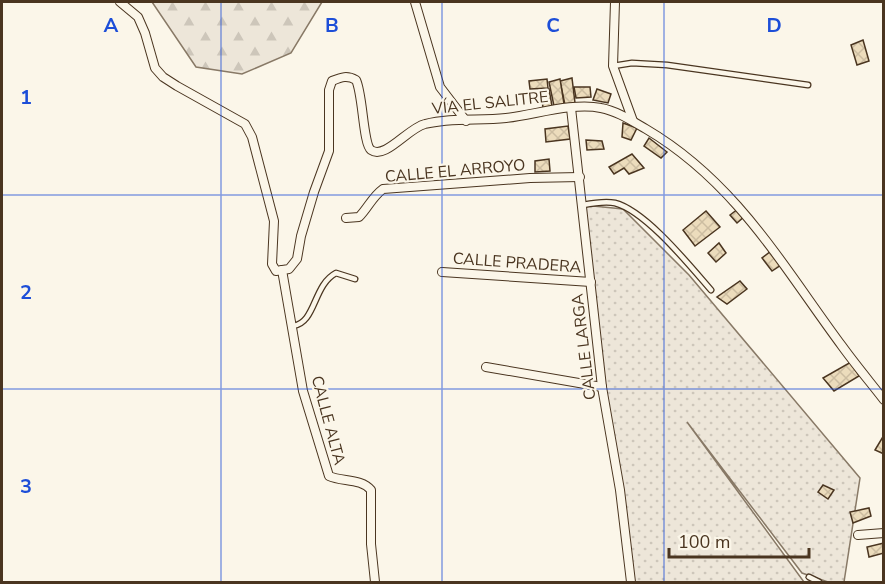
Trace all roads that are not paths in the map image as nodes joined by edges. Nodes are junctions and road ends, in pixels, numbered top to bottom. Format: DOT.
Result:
graph roads {
  1 [pos="120,2"];
  2 [pos="415,2"];
  3 [pos="615,2"];
  4 [pos="613,66"];
  5 [pos="808,85"];
  6 [pos="571,108"];
  7 [pos="466,121"];
  8 [pos="633,121"];
  9 [pos="580,177"];
  10 [pos="583,205"];
  11 [pos="346,218"];
  12 [pos="282,270"];
  13 [pos="442,272"];
  14 [pos="355,279"];
  15 [pos="591,282"];
  16 [pos="711,290"];
  17 [pos="292,326"];
  18 [pos="486,367"];
  19 [pos="602,387"];
  20 [pos="884,400"];
  21 [pos="884,533"];
  22 [pos="858,535"];
  23 [pos="809,577"];
  24 [pos="375,582"];
  25 [pos="631,582"];
  26 [pos="819,582"];
  1 -- 12 [label="street"];
  2 -- 7 [label="street"];
  3 -- 4 [label="street"];
  4 -- 5 [label="lane"];
  4 -- 8 [label="street"];
  6 -- 7 [label="street, VÍA EL SALITRE"];
  6 -- 8 [label="street, VÍA EL SALITRE"];
  6 -- 9 [label="street, CALLE LARGA"];
  7 -- 12 [label="street, VÍA EL SALITRE"];
  8 -- 20 [label="street, VÍA EL SALITRE"];
  9 -- 10 [label="street, CALLE LARGA"];
  9 -- 11 [label="street, CALLE EL ARROYO"];
  10 -- 15 [label="street, CALLE LARGA"];
  10 -- 16 [label="lane"];
  12 -- 17 [label="street, CALLE ALTA"];
  13 -- 15 [label="street, CALLE PRADERA"];
  14 -- 17 [label="lane"];
  15 -- 19 [label="street, CALLE LARGA"];
  17 -- 24 [label="street, CALLE ALTA"];
  18 -- 19 [label="street"];
  19 -- 25 [label="street, CALLE LARGA"];
  21 -- 22 [label="street"];
  23 -- 26 [label="lane"];
}
